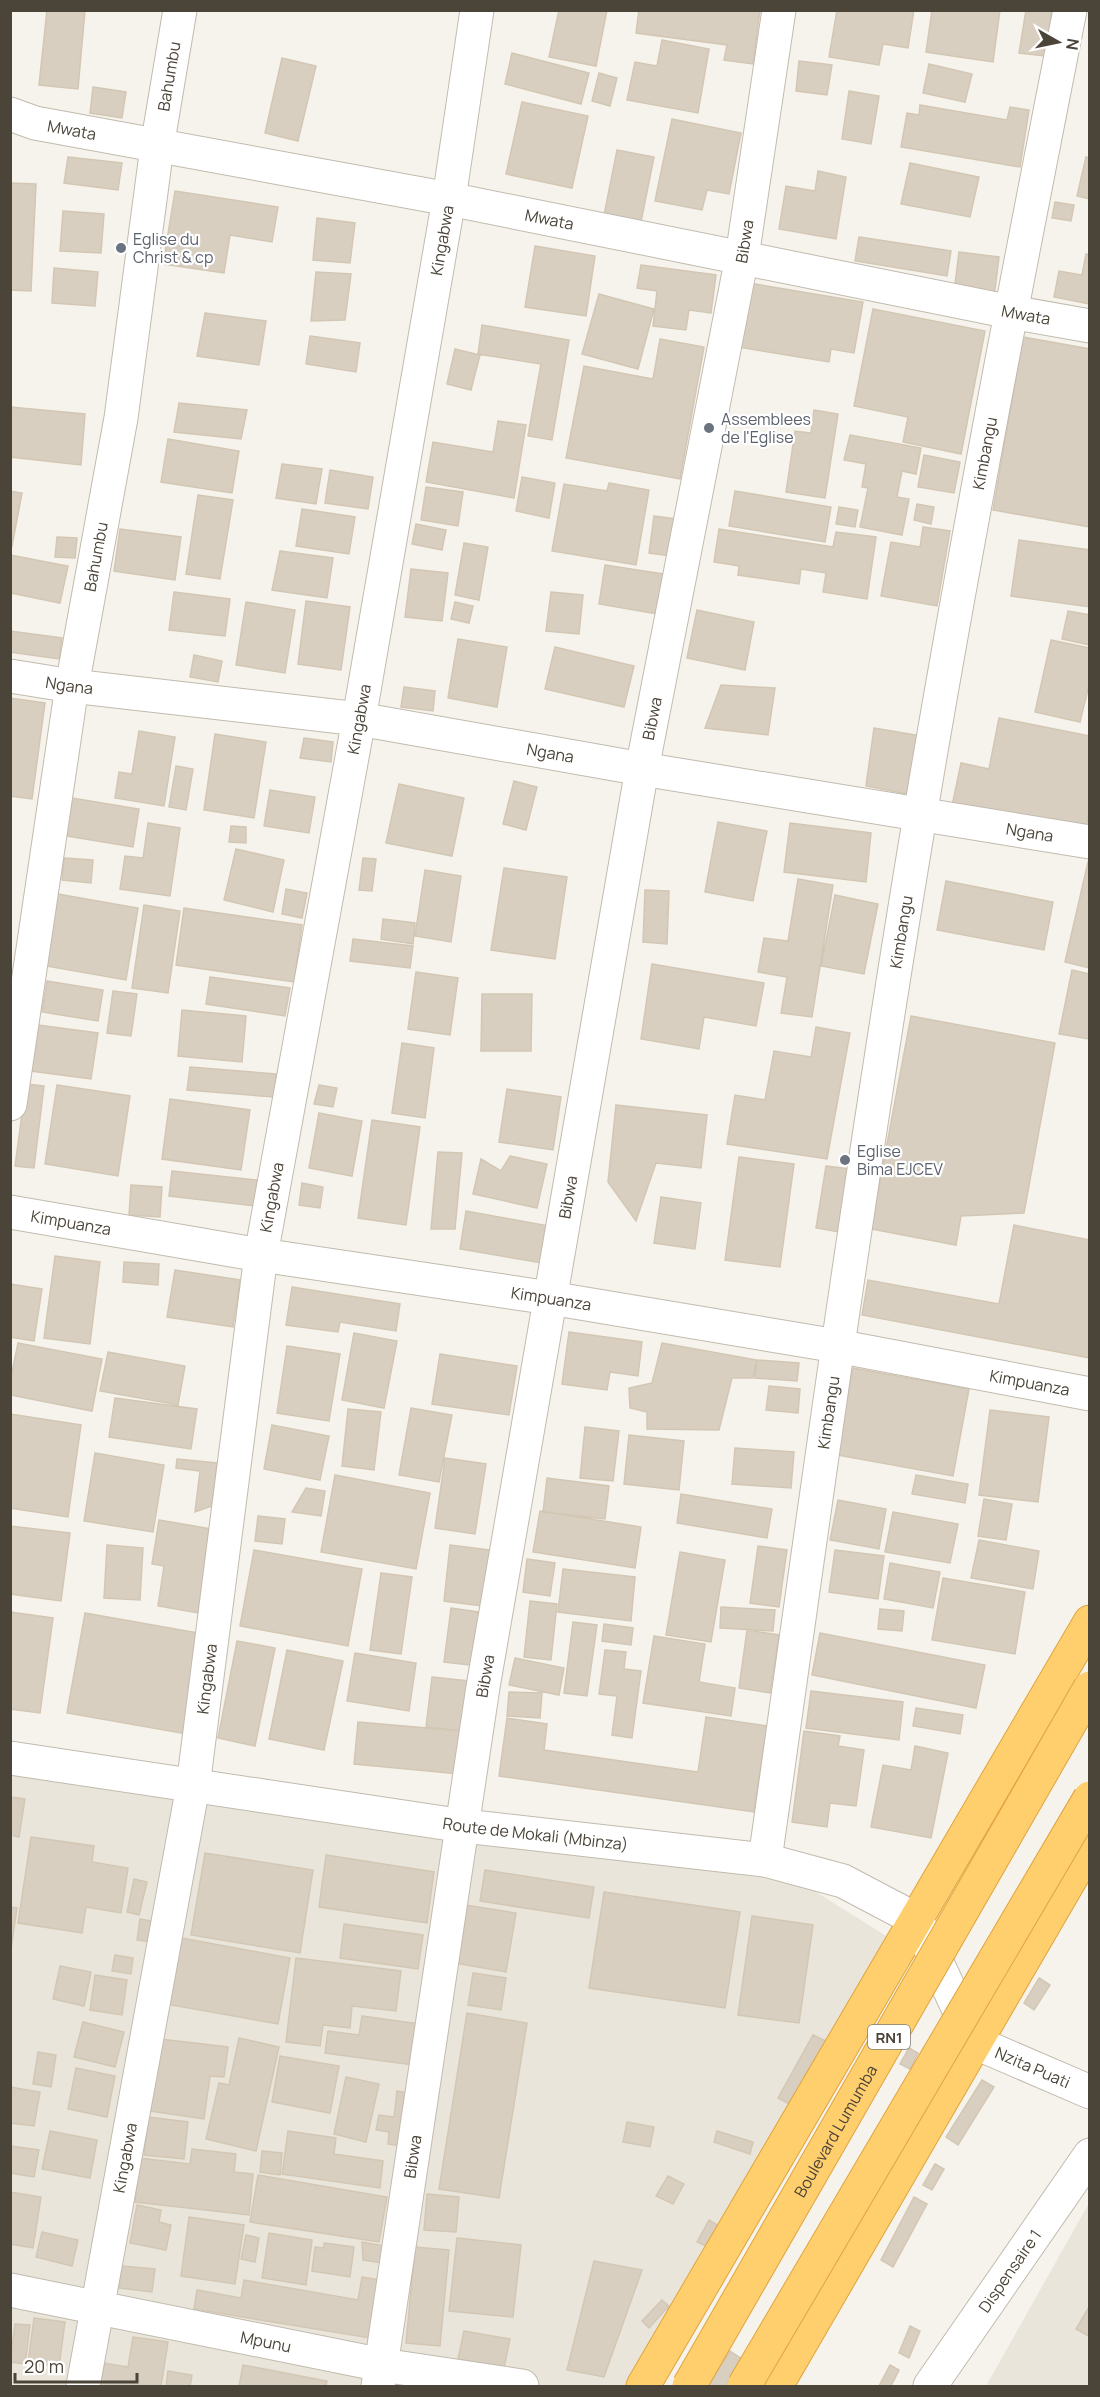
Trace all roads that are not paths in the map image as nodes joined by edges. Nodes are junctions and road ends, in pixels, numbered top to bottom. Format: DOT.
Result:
graph roads {
  1 [pos="180,10"];
  2 [pos="477,10"];
  3 [pos="779,10"];
  4 [pos="1070,10"];
  5 [pos="10,114"];
  6 [pos="157,147"];
  7 [pos="449,199"];
  8 [pos="742,257"];
  9 [pos="1011,312"];
  10 [pos="1089,326"];
  11 [pos="10,676"];
  12 [pos="72,686"];
  13 [pos="360,719"];
  14 [pos="642,769"];
  15 [pos="920,815"];
  16 [pos="1089,842"];
  17 [pos="10,1104"];
  18 [pos="10,1212"];
  19 [pos="261,1255"];
  20 [pos="550,1298"];
  21 [pos="837,1346"];
  22 [pos="1089,1394"];
  23 [pos="1089,1622"];
  24 [pos="1089,1688"];
  25 [pos="10,1758"];
  26 [pos="193,1786"];
  27 [pos="1089,1798"];
  28 [pos="464,1826"];
  29 [pos="1089,1845"];
  30 [pos="765,1860"];
  31 [pos="917,1920"];
  32 [pos="974,2042"];
  33 [pos="1089,2092"];
  34 [pos="1089,2155"];
  35 [pos="10,2290"];
  36 [pos="97,2306"];
  37 [pos="380,2376"];
  38 [pos="83,2386"];
  39 [pos="522,2386"];
  40 [pos="643,2386"];
  41 [pos="689,2386"];
  42 [pos="744,2386"];
  43 [pos="776,2386"];
  44 [pos="930,2386"];
  1 -- 6 [label="street, Bahumbu"];
  2 -- 7 [label="street, Kingabwa"];
  3 -- 8 [label="street, Bibwa"];
  4 -- 9 [label="street, Kimbangu"];
  5 -- 6 [label="street, Mwata"];
  6 -- 7 [label="street, Mwata"];
  6 -- 12 [label="street, Bahumbu"];
  7 -- 8 [label="street, Mwata"];
  7 -- 13 [label="street, Kingabwa"];
  8 -- 9 [label="street, Mwata"];
  8 -- 14 [label="street, Bibwa"];
  9 -- 10 [label="street, Mwata"];
  9 -- 15 [label="street, Kimbangu"];
  11 -- 12 [label="street, Ngana"];
  12 -- 13 [label="street, Ngana"];
  12 -- 17 [label="street, Bahumbu"];
  13 -- 14 [label="street, Ngana"];
  13 -- 19 [label="street, Kingabwa"];
  14 -- 15 [label="street, Ngana"];
  14 -- 20 [label="street, Bibwa"];
  15 -- 16 [label="street, Ngana"];
  15 -- 21 [label="street, Kimbangu"];
  18 -- 19 [label="street, Kimpuanza"];
  19 -- 20 [label="street, Kimpuanza"];
  19 -- 26 [label="street, Kingabwa"];
  20 -- 21 [label="street, Kimpuanza"];
  20 -- 28 [label="street, Bibwa"];
  21 -- 22 [label="street, Kimpuanza"];
  21 -- 30 [label="street, Kimbangu"];
  23 -- 31 [label="highway"];
  24 -- 41 [label="highway, Boulevard Lumumba / RN1, bridge"];
  25 -- 26 [label="street, Route de Mokali (Mbinza)"];
  26 -- 28 [label="street, Route de Mokali (Mbinza)"];
  26 -- 36 [label="street, Kingabwa"];
  27 -- 42 [label="highway, bridge"];
  28 -- 30 [label="street, Route de Mokali (Mbinza)"];
  28 -- 37 [label="street, Bibwa"];
  29 -- 32 [label="highway"];
  30 -- 31 [label="street, Route de Mokali (Mbinza)"];
  31 -- 32 [label="street"];
  31 -- 40 [label="highway"];
  32 -- 33 [label="street, Nzita Puati"];
  32 -- 43 [label="highway"];
  34 -- 44 [label="street, Dispensaire 1"];
  35 -- 36 [label="street, Mpunu"];
  36 -- 37 [label="street, Mpunu"];
  36 -- 38 [label="street, Kingabwa"];
  37 -- 39 [label="street, Mpunu"];
}
